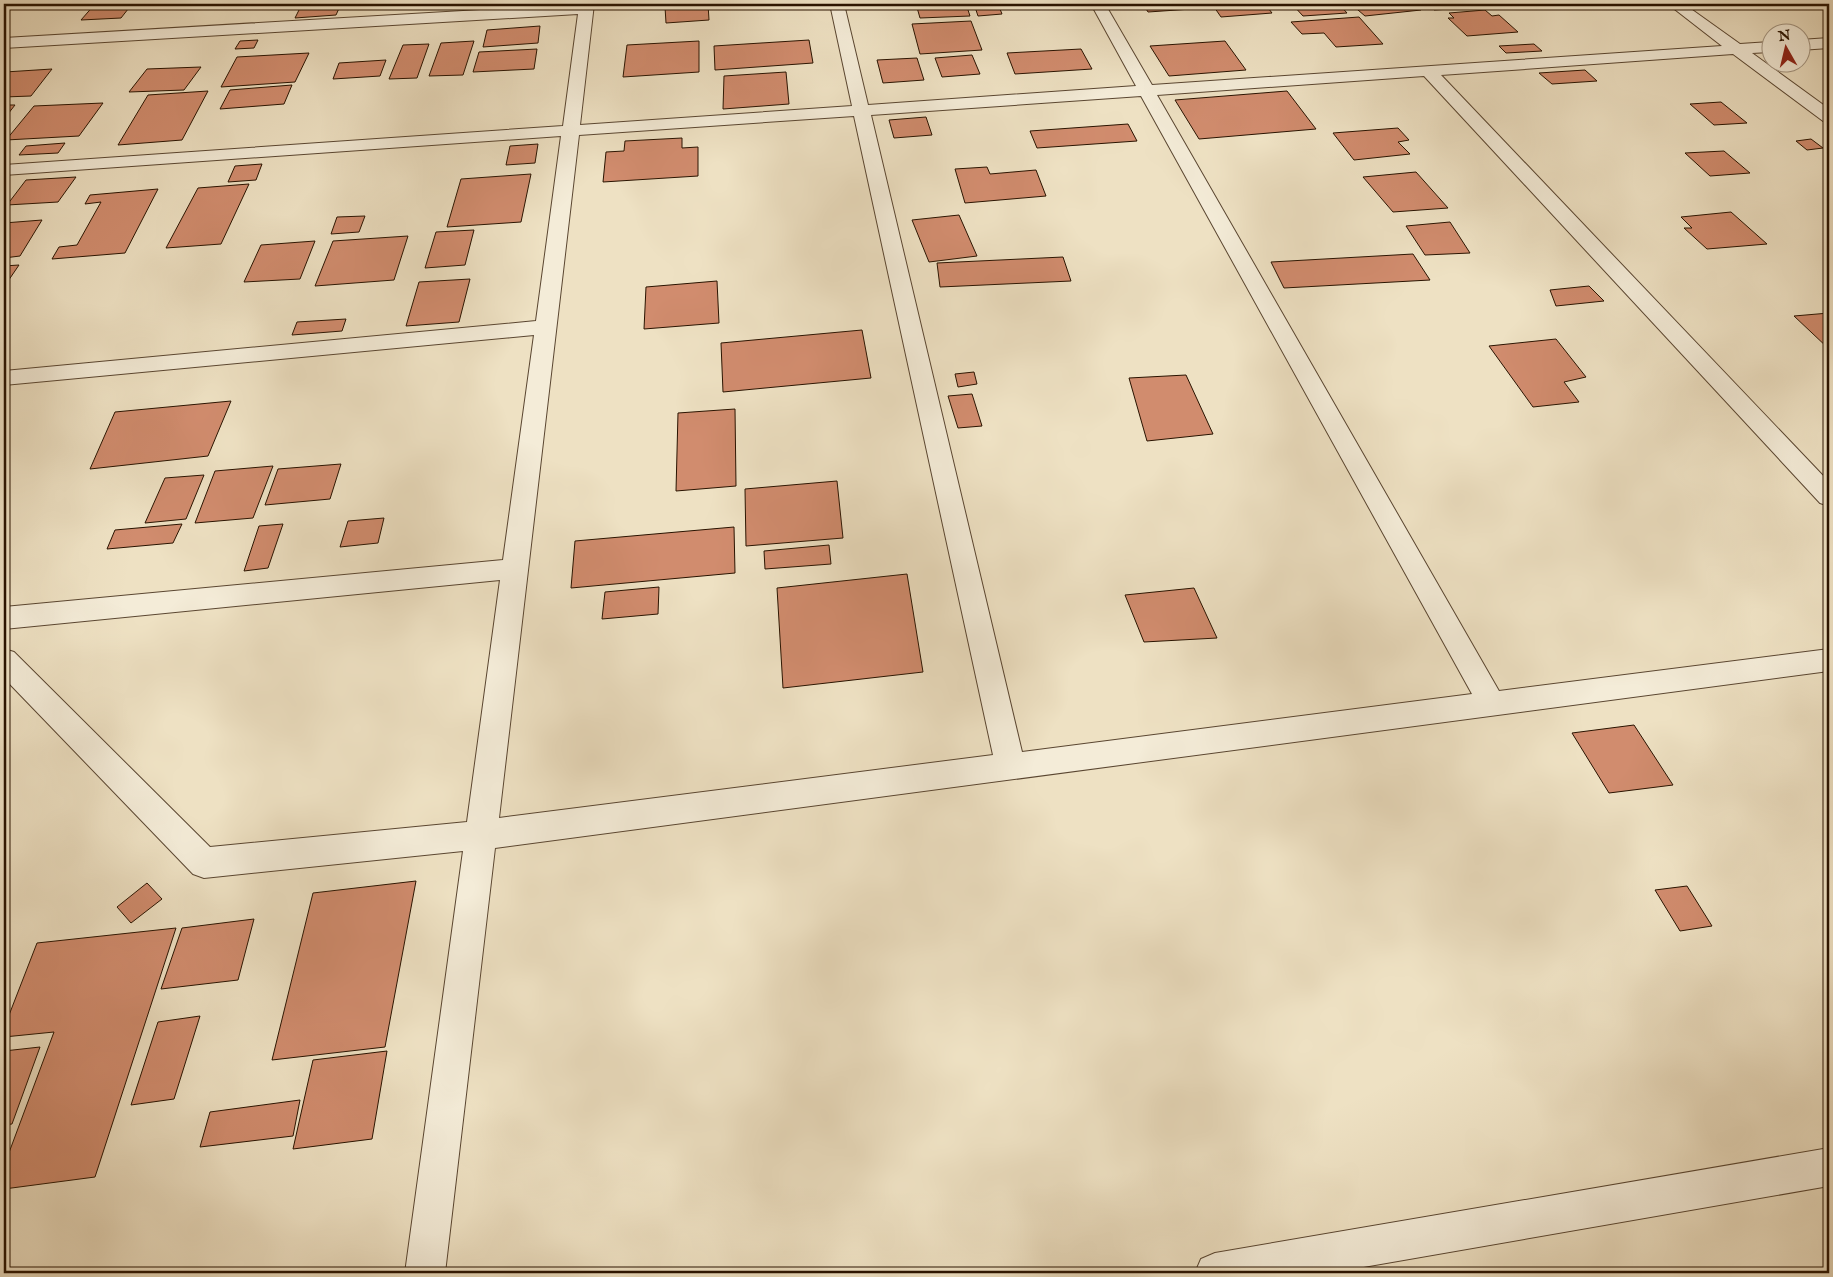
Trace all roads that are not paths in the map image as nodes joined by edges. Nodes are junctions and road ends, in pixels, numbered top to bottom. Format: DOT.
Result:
graph roads {
  1 [pos="837,4"];
  2 [pos="1098,4"];
  3 [pos="1675,4"];
  4 [pos="587,6"];
  5 [pos="4,43"];
  6 [pos="1829,43"];
  7 [pos="1810,44"];
  8 [pos="1760,48"];
  9 [pos="1737,50"];
  10 [pos="1428,71"];
  11 [pos="1147,91"];
  12 [pos="862,111"];
  13 [pos="1829,117"];
  14 [pos="571,131"];
  15 [pos="4,170"];
  16 [pos="545,327"];
  17 [pos="4,378"];
  18 [pos="1829,497"];
  19 [pos="515,569"];
  20 [pos="4,618"];
  21 [pos="4,660"];
  22 [pos="1829,660"];
  23 [pos="1492,704"];
  24 [pos="1010,766"];
  25 [pos="481,835"];
  26 [pos="1829,1167"];
  27 [pos="424,1273"];
  28 [pos="1215,1273"];
  1 -- 12 [label="street"];
  2 -- 11 [label="street"];
  3 -- 9 [label="street"];
  4 -- 5 [label="street"];
  4 -- 14 [label="street"];
  6 -- 7 [label="street"];
  8 -- 9 [label="street"];
  9 -- 10 [label="street"];
  9 -- 13 [label="street"];
  10 -- 11 [label="street"];
  10 -- 18 [label="street"];
  11 -- 12 [label="street"];
  11 -- 23 [label="street"];
  12 -- 14 [label="street"];
  12 -- 24 [label="street"];
  14 -- 15 [label="street"];
  14 -- 16 [label="street"];
  16 -- 17 [label="street"];
  16 -- 19 [label="street"];
  19 -- 20 [label="street"];
  19 -- 25 [label="street"];
  21 -- 25 [label="street"];
  22 -- 23 [label="street"];
  23 -- 24 [label="street"];
  24 -- 25 [label="street"];
  25 -- 27 [label="street"];
  26 -- 28 [label="street"];
}
